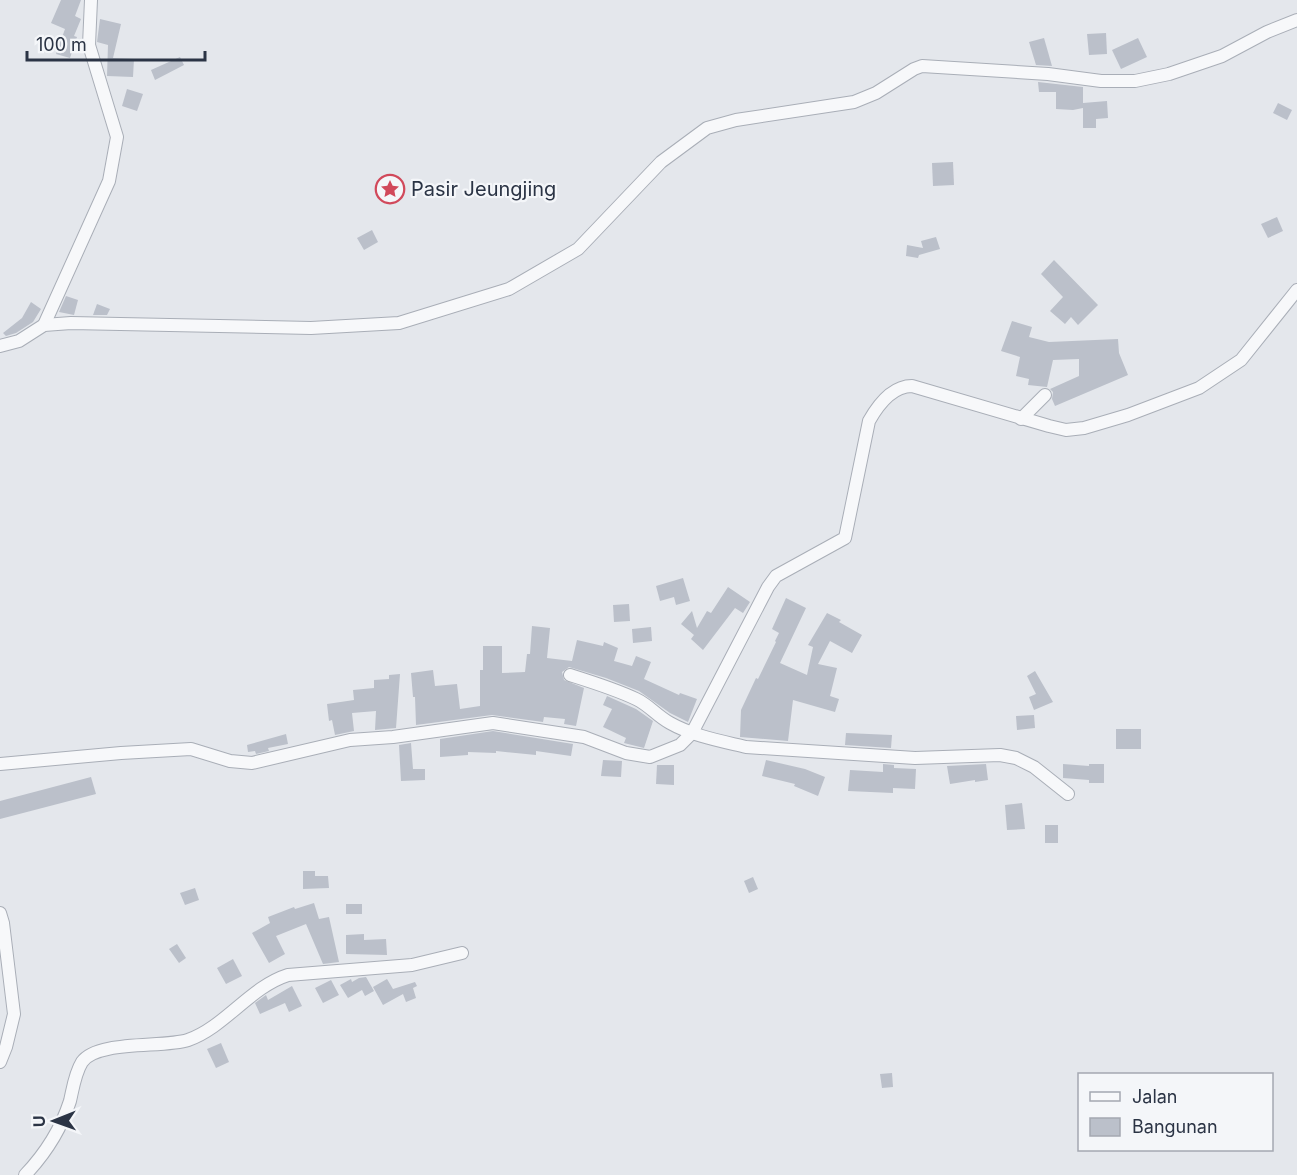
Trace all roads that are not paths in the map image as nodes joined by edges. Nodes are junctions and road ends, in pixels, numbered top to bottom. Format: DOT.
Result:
graph roads {
  1 [pos="91,0"];
  2 [pos="1297,20"];
  3 [pos="1297,290"];
  4 [pos="44,325"];
  5 [pos="0,346"];
  6 [pos="1045,394"];
  7 [pos="1021,419"];
  8 [pos="570,675"];
  9 [pos="692,733"];
  10 [pos="0,764"];
  11 [pos="1068,794"];
  12 [pos="0,913"];
  13 [pos="462,953"];
  14 [pos="0,1062"];
  15 [pos="25,1175"];
  1 -- 4 [label="street"];
  2 -- 4 [label="street"];
  3 -- 7 [label="street"];
  4 -- 5 [label="street"];
  6 -- 7 [label="street"];
  7 -- 9 [label="street"];
  8 -- 9 [label="street"];
  9 -- 10 [label="street"];
  9 -- 11 [label="street"];
  12 -- 14 [label="street"];
  13 -- 15 [label="street"];
}
